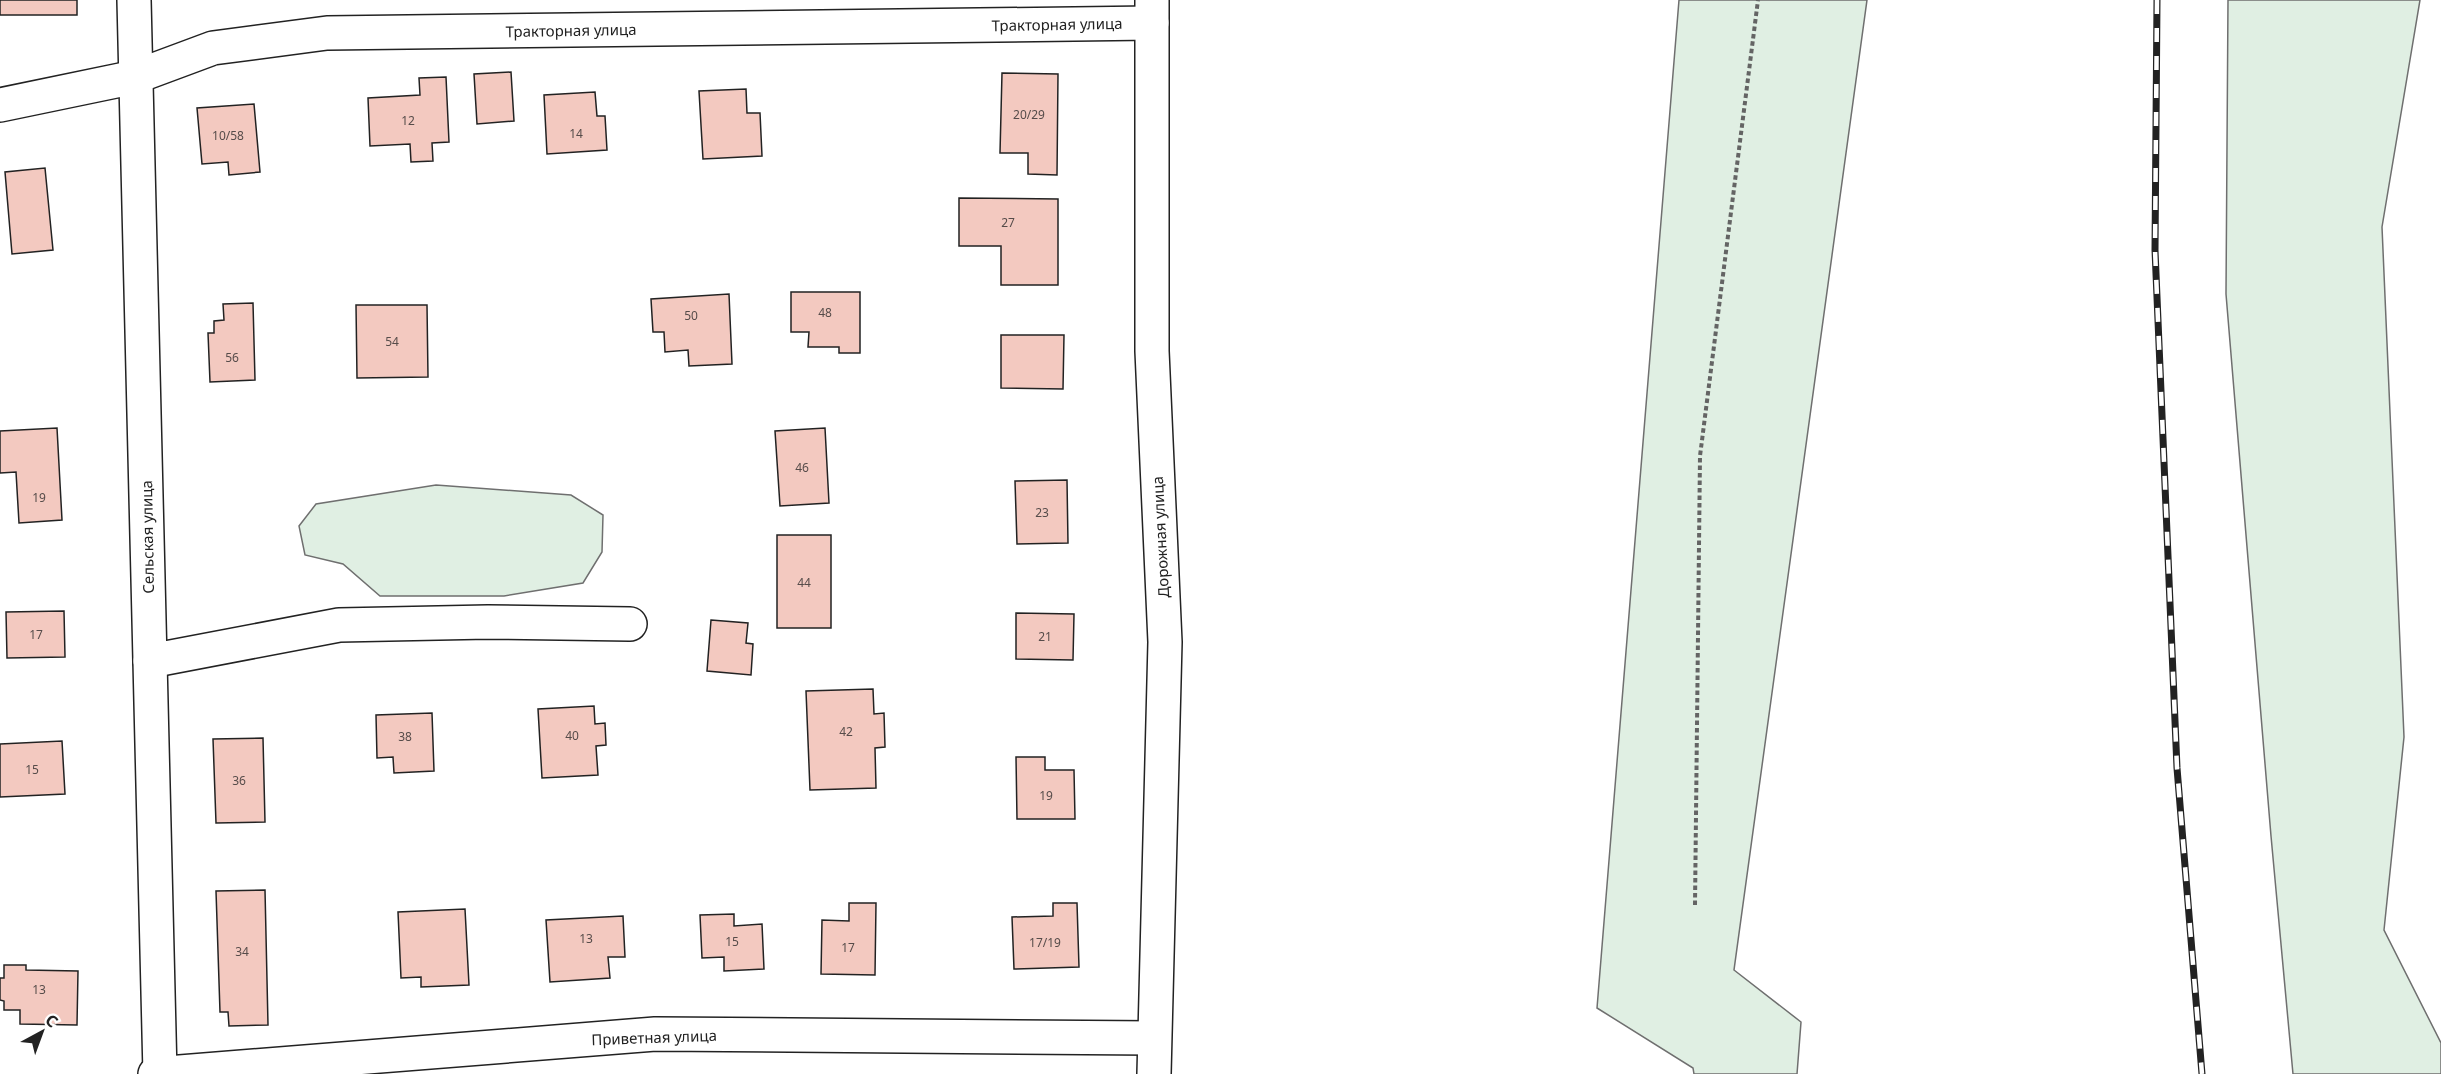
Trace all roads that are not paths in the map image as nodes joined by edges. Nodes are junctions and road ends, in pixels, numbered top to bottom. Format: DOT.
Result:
graph roads {
  1 [pos="134,0"];
  2 [pos="1152,12"];
  3 [pos="135,77"];
  4 [pos="0,105"];
  5 [pos="630,624"];
  6 [pos="150,661"];
  7 [pos="1154,1038"];
  8 [pos="159,1074"];
  9 [pos="1154,1074"];
  1 -- 3 [label="street, Сельская улица"];
  2 -- 3 [label="street, Тракторная улица"];
  2 -- 7 [label="street, Дорожная улица"];
  3 -- 4 [label="street, Тракторная улица"];
  3 -- 6 [label="street, Сельская улица"];
  5 -- 6 [label="street"];
  6 -- 8 [label="street, Сельская улица"];
  7 -- 8 [label="street, Приветная улица"];
  7 -- 9 [label="street, Дорожная улица"];
}
